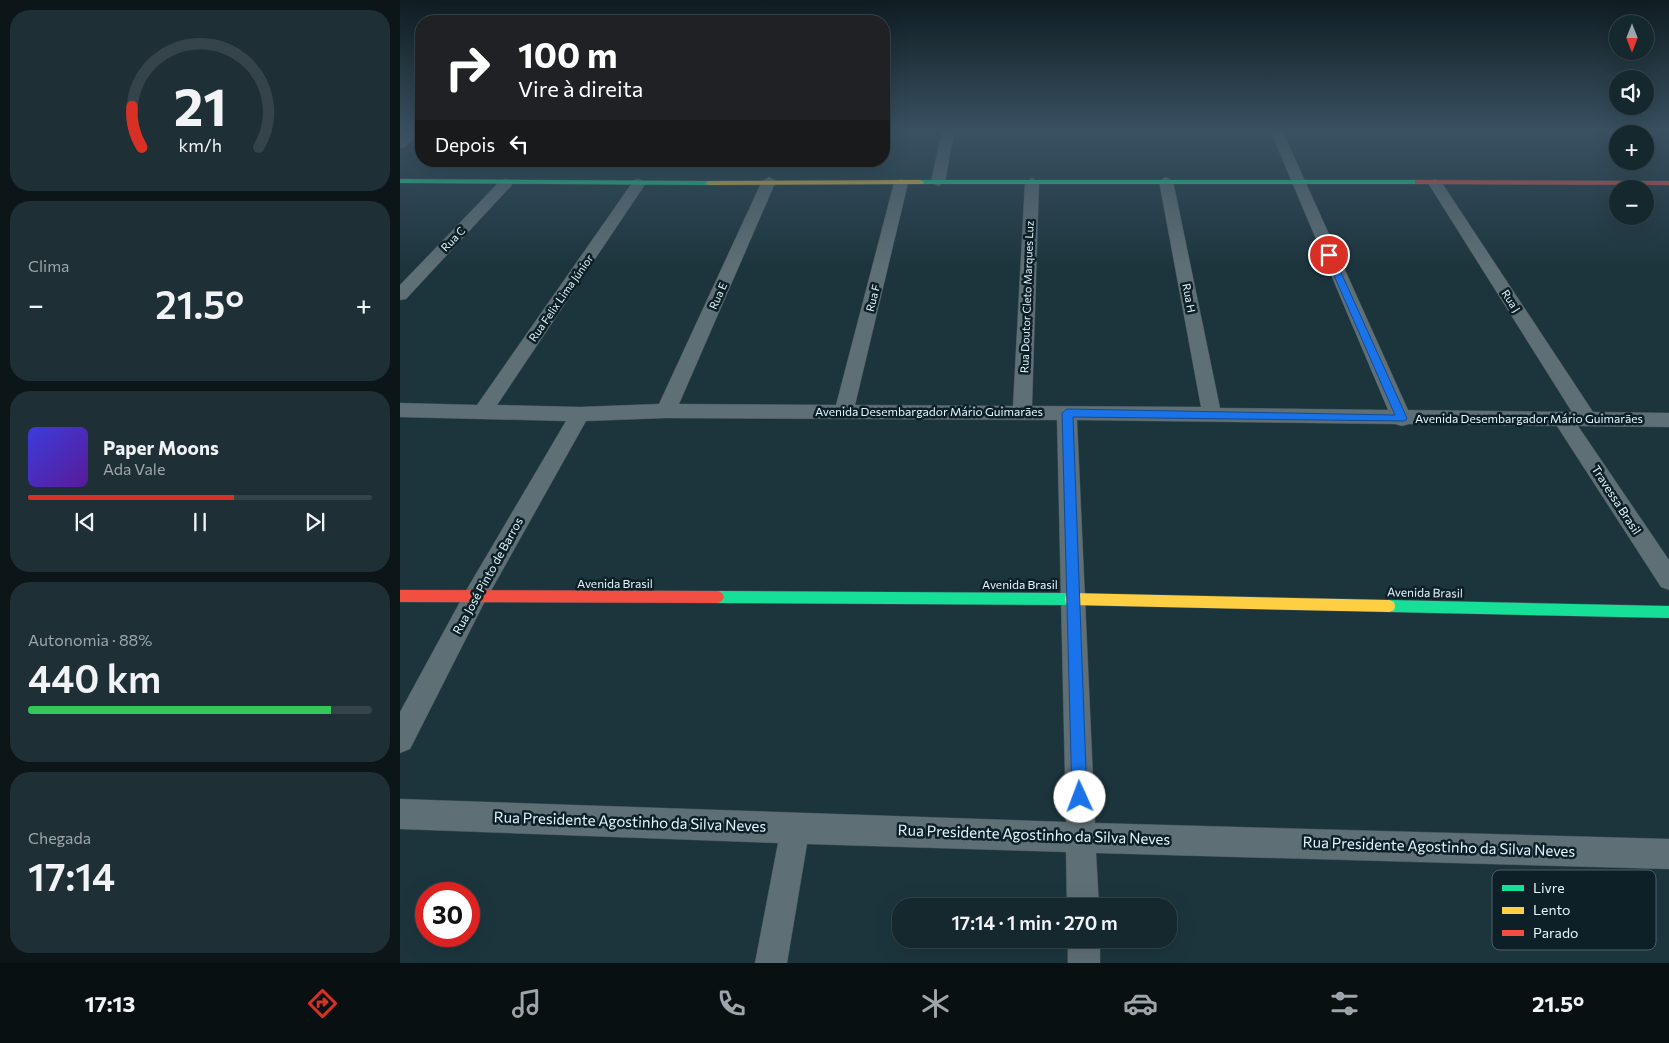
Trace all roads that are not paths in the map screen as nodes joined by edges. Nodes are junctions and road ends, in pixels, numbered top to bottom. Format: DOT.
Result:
graph roads {
  1 [pos="939,177"];
  2 [pos="1295,177"];
  3 [pos="400,181"];
  4 [pos="769,181"];
  5 [pos="1166,181"];
  6 [pos="938,182"];
  7 [pos="1032,182"];
  8 [pos="1297,182"];
  9 [pos="506,183"];
  10 [pos="639,183"];
  11 [pos="1435,183"];
  12 [pos="1669,183"];
  13 [pos="902,184"];
  14 [pos="400,295"];
  15 [pos="400,410"];
  16 [pos="666,411"];
  17 [pos="482,412"];
  18 [pos="844,412"];
  19 [pos="1022,413"];
  20 [pos="1067,413"];
  21 [pos="580,414"];
  22 [pos="1212,415"];
  23 [pos="1402,418"];
  24 [pos="1588,420"];
  25 [pos="1669,420"];
  26 [pos="1564,421"];
  27 [pos="1669,580"];
  28 [pos="400,596"];
  29 [pos="475,597"];
  30 [pos="1072,599"];
  31 [pos="1669,612"];
  32 [pos="400,739"];
  33 [pos="400,814"];
  34 [pos="795,829"];
  35 [pos="1081,837"];
  36 [pos="1669,854"];
  37 [pos="1083,898"];
  38 [pos="1084,948"];
  39 [pos="771,963"];
  40 [pos="1084,963"];
  1 -- 6 [label="street"];
  2 -- 8 [label="street"];
  3 -- 9 [label="street"];
  4 -- 10 [label="street"];
  4 -- 13 [label="street"];
  4 -- 16 [label="street, Rua E"];
  5 -- 7 [label="street"];
  5 -- 8 [label="street"];
  5 -- 22 [label="street, Rua H"];
  6 -- 7 [label="street"];
  6 -- 13 [label="street"];
  7 -- 19 [label="street, Rua Doutor Cleto Marques Luz"];
  8 -- 11 [label="street"];
  8 -- 23 [label="street"];
  9 -- 10 [label="street"];
  9 -- 14 [label="street, Rua C"];
  10 -- 17 [label="street, Rua Felix Lima Júnior"];
  11 -- 12 [label="street"];
  11 -- 24 [label="street, Rua J"];
  13 -- 18 [label="street, Rua F"];
  15 -- 17 [label="street, Avenida Desembargador Mário Guimarães"];
  16 -- 18 [label="street, Avenida Desembargador Mário Guimarães"];
  16 -- 21 [label="street, Avenida Desembargador Mário Guimarães"];
  17 -- 21 [label="street, Avenida Desembargador Mário Guimarães"];
  18 -- 19 [label="street, Avenida Desembargador Mário Guimarães"];
  19 -- 20 [label="street, Avenida Desembargador Mário Guimarães"];
  20 -- 22 [label="street, Avenida Desembargador Mário Guimarães"];
  20 -- 30 [label="street"];
  21 -- 29 [label="street, Rua José Pinto de Barros"];
  22 -- 23 [label="street, Avenida Desembargador Mário Guimarães"];
  23 -- 26 [label="street, Avenida Desembargador Mário Guimarães"];
  24 -- 25 [label="street, Avenida Desembargador Mário Guimarães"];
  24 -- 26 [label="street, Avenida Desembargador Mário Guimarães"];
  26 -- 27 [label="street, Travessa Brasil"];
  28 -- 29 [label="street, Avenida Brasil"];
  29 -- 30 [label="street, Avenida Brasil"];
  29 -- 32 [label="street, Rua José Pinto de Barros"];
  30 -- 31 [label="street, Avenida Brasil"];
  30 -- 35 [label="street"];
  33 -- 34 [label="street, Rua Presidente Agostinho da Silva Neves"];
  34 -- 35 [label="street, Rua Presidente Agostinho da Silva Neves"];
  34 -- 39 [label="street"];
  35 -- 36 [label="street, Rua Presidente Agostinho da Silva Neves"];
  35 -- 37 [label="street"];
  38 -- 40 [label="street"];
}
